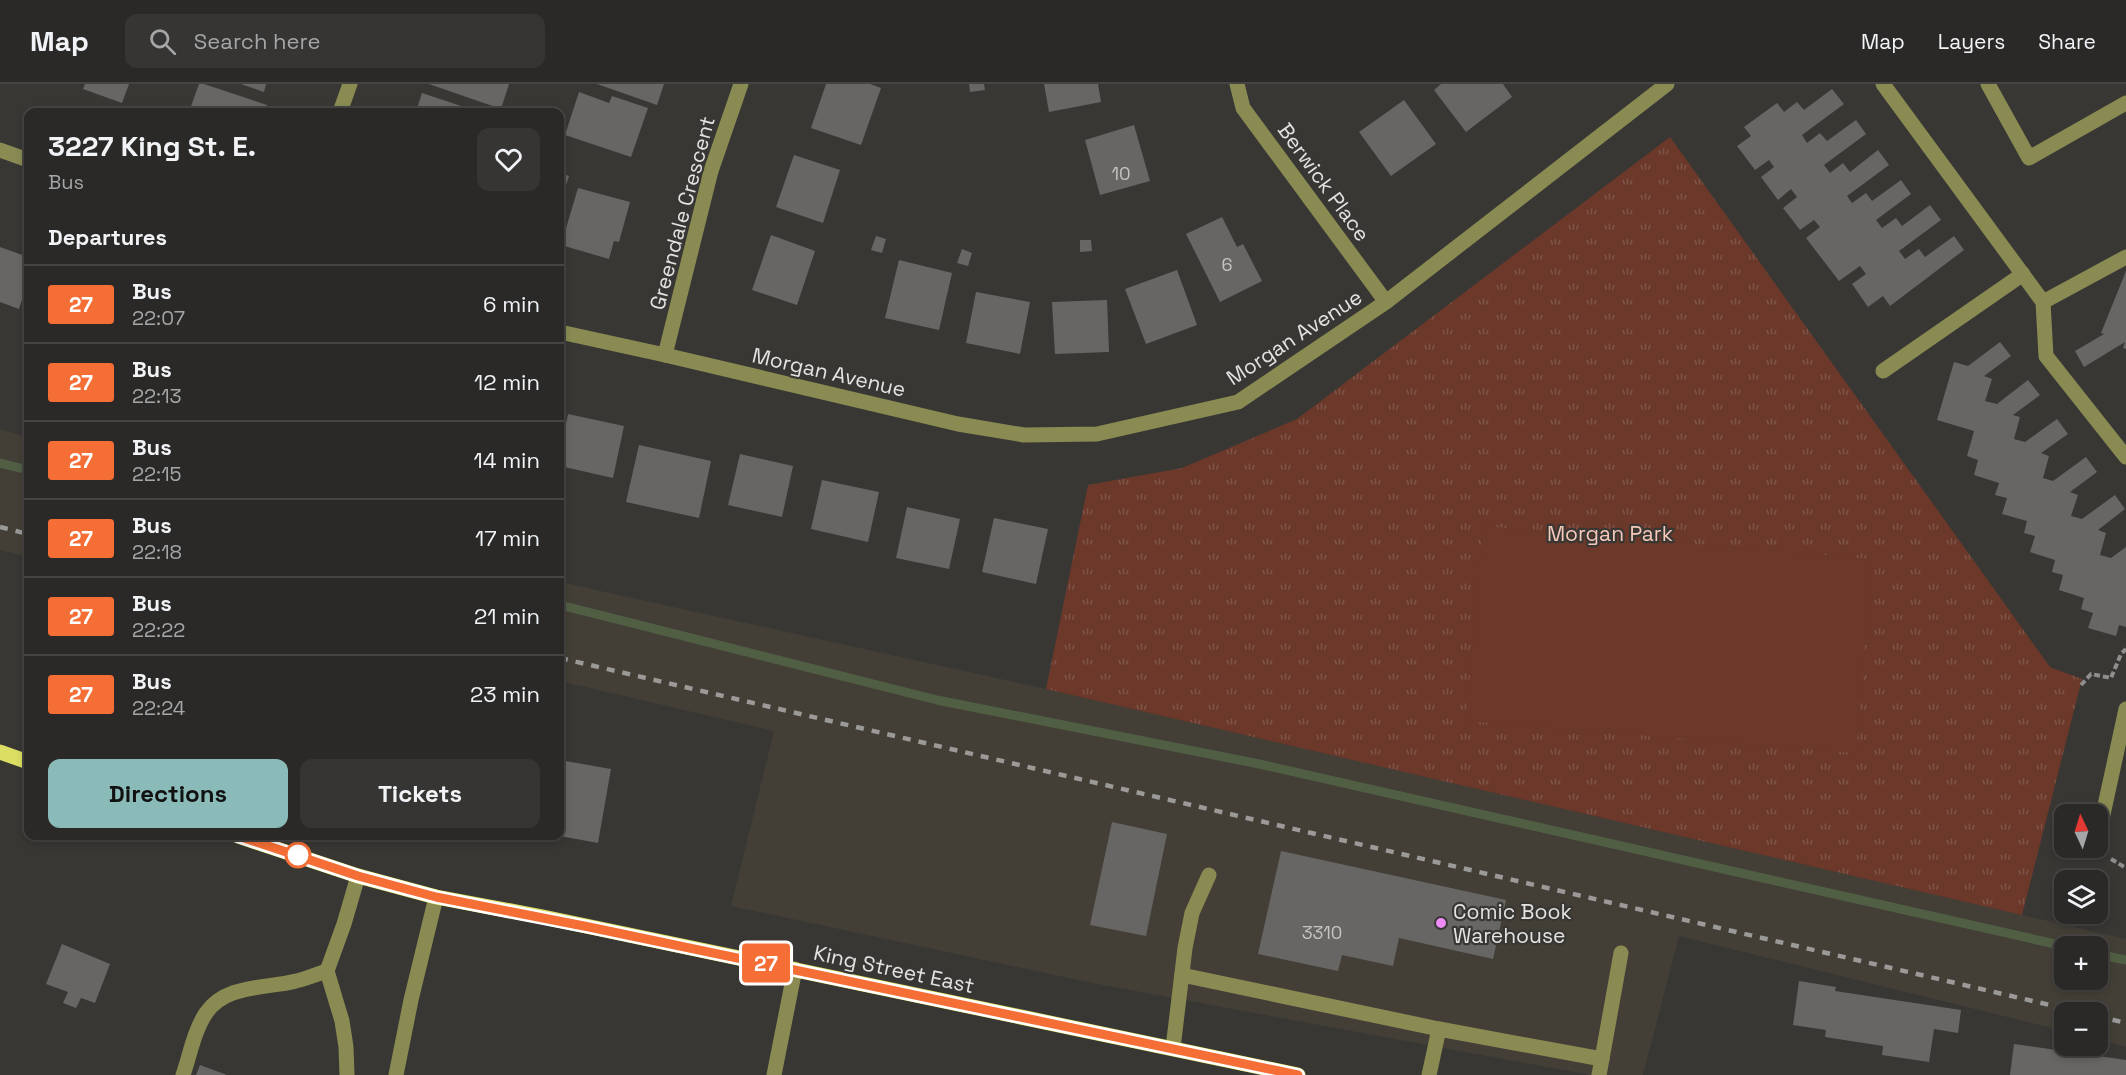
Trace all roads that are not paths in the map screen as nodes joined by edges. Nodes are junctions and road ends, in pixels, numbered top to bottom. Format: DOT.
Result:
graph roads {
  1 [pos="350,84"];
  2 [pos="741,84"];
  3 [pos="1237,84"];
  4 [pos="1883,84"];
  5 [pos="1988,84"];
  6 [pos="1658,87"];
  7 [pos="2126,103"];
  8 [pos="341,108"];
  9 [pos="0,150"];
  10 [pos="24,159"];
  11 [pos="2126,257"];
  12 [pos="2023,274"];
  13 [pos="1386,302"];
  14 [pos="2043,302"];
  15 [pos="564,333"];
  16 [pos="665,355"];
  17 [pos="1883,371"];
  18 [pos="2126,457"];
  19 [pos="2126,709"];
  20 [pos="0,752"];
  21 [pos="24,761"];
  22 [pos="2105,804"];
  23 [pos="250,840"];
  24 [pos="1209,875"];
  25 [pos="358,876"];
  26 [pos="436,897"];
  27 [pos="1621,953"];
  28 [pos="795,969"];
  29 [pos="327,971"];
  30 [pos="1182,975"];
  31 [pos="1439,1029"];
  32 [pos="1173,1048"];
  33 [pos="1602,1059"];
  34 [pos="183,1075"];
  35 [pos="347,1075"];
  36 [pos="396,1075"];
  37 [pos="774,1075"];
  38 [pos="1298,1075"];
  39 [pos="1429,1075"];
  40 [pos="1599,1075"];
  1 -- 8 [label="street"];
  2 -- 16 [label="street, Greendale Crescent"];
  3 -- 13 [label="street, Berwick Place"];
  4 -- 12 [label="street"];
  5 -- 7 [label="street"];
  6 -- 13 [label="street, Morgan Avenue"];
  9 -- 10 [label="street"];
  11 -- 14 [label="street"];
  12 -- 14 [label="street"];
  12 -- 17 [label="street"];
  13 -- 16 [label="street, Morgan Avenue"];
  14 -- 18 [label="street"];
  15 -- 16 [label="street, Morgan Avenue"];
  19 -- 22 [label="street"];
  20 -- 21 [label="main road"];
  23 -- 25 [label="main road, King Street East"];
  24 -- 30 [label="street"];
  25 -- 26 [label="main road, King Street East"];
  25 -- 29 [label="street"];
  26 -- 28 [label="main road, King Street East"];
  26 -- 36 [label="street"];
  27 -- 33 [label="street"];
  28 -- 32 [label="main road, King Street East"];
  28 -- 37 [label="street"];
  29 -- 34 [label="street"];
  29 -- 35 [label="street"];
  30 -- 31 [label="street"];
  30 -- 32 [label="street"];
  31 -- 33 [label="street"];
  31 -- 39 [label="street"];
  32 -- 38 [label="main road, King Street East"];
  33 -- 40 [label="street"];
}
